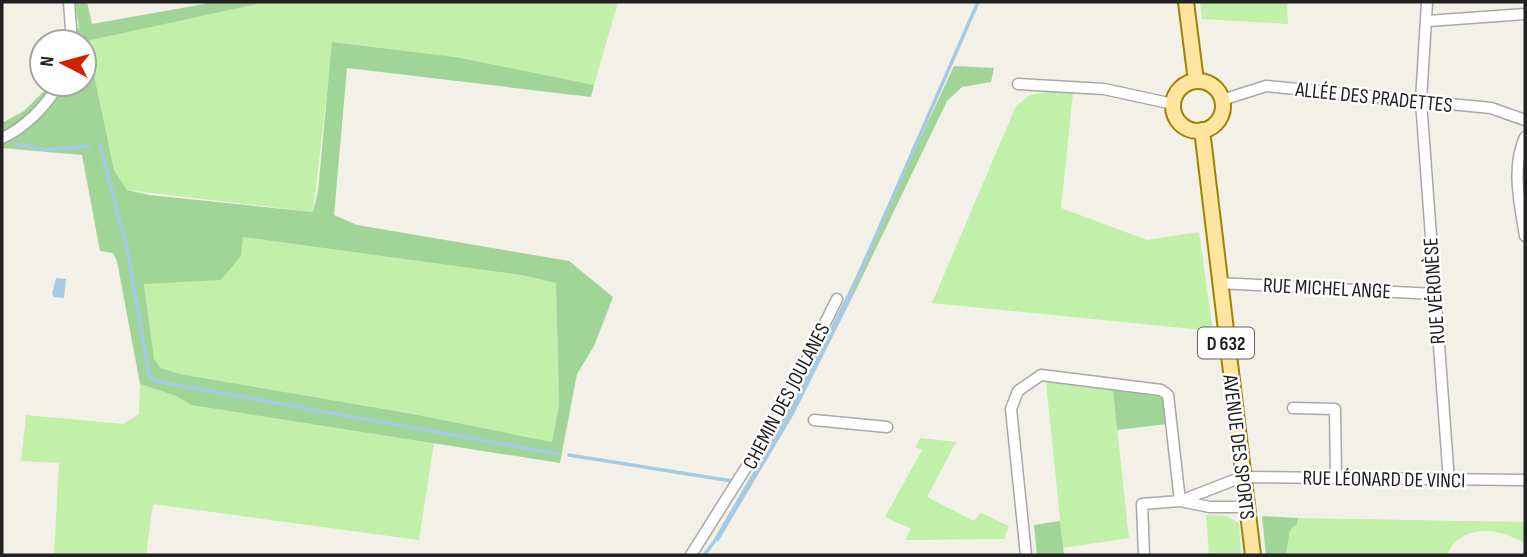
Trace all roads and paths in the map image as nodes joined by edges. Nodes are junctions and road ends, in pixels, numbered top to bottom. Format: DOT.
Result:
graph roads {
  1 [pos="69,2"];
  2 [pos="1186,2"];
  3 [pos="1427,2"];
  4 [pos="1525,14"];
  5 [pos="1428,21"];
  6 [pos="71,28"];
  7 [pos="1196,81"];
  8 [pos="1018,84"];
  9 [pos="49,98"];
  10 [pos="1222,100"];
  11 [pos="1422,101"];
  12 [pos="1173,104"];
  13 [pos="1525,120"];
  14 [pos="1202,130"];
  15 [pos="1525,137"];
  16 [pos="2,138"];
  17 [pos="1525,236"];
  18 [pos="1219,283"];
  19 [pos="1434,294"];
  20 [pos="837,299"];
  21 [pos="1293,408"];
  22 [pos="814,421"];
  23 [pos="887,426"];
  24 [pos="1242,477"];
  25 [pos="1336,478"];
  26 [pos="1525,480"];
  27 [pos="1449,481"];
  28 [pos="1180,501"];
  29 [pos="1247,507"];
  30 [pos="691,555"];
  31 [pos="1026,555"];
  32 [pos="1144,555"];
  33 [pos="1253,555"];
  1 -- 6 [label="street"];
  2 -- 7 [label="main road"];
  3 -- 5 [label="street, RUE VÉRONÈSE"];
  4 -- 5 [label="street"];
  5 -- 11 [label="street, RUE VÉRONÈSE"];
  7 -- 10 [label="main road"];
  7 -- 12 [label="main road"];
  8 -- 12 [label="street"];
  9 -- 16 [label="street"];
  10 -- 11 [label="street, ALLÉE DES PRADETTES"];
  10 -- 14 [label="main road"];
  11 -- 13 [label="street, ALLÉE DES PRADETTES"];
  11 -- 19 [label="street, RUE VÉRONÈSE"];
  12 -- 14 [label="main road"];
  14 -- 18 [label="main road, AVENUE DES SPORTS / D 632"];
  15 -- 17 [label="street"];
  18 -- 19 [label="street, RUE MICHEL ANGE"];
  18 -- 24 [label="main road, AVENUE DES SPORTS / D 632"];
  19 -- 27 [label="street, RUE VÉRONÈSE"];
  20 -- 30 [label="street, CHEMIN DES JOULANES"];
  21 -- 25 [label="street"];
  22 -- 23 [label="street"];
  24 -- 25 [label="street, RUE LÉONARD DE VINCI"];
  24 -- 28 [label="street"];
  24 -- 29 [label="main road, AVENUE DES SPORTS / D 632"];
  25 -- 27 [label="street, RUE LÉONARD DE VINCI"];
  26 -- 27 [label="street, RUE LÉONARD DE VINCI"];
  28 -- 29 [label="street"];
  28 -- 31 [label="street"];
  28 -- 32 [label="street"];
  29 -- 33 [label="main road, AVENUE DES SPORTS / D 632"];
}
